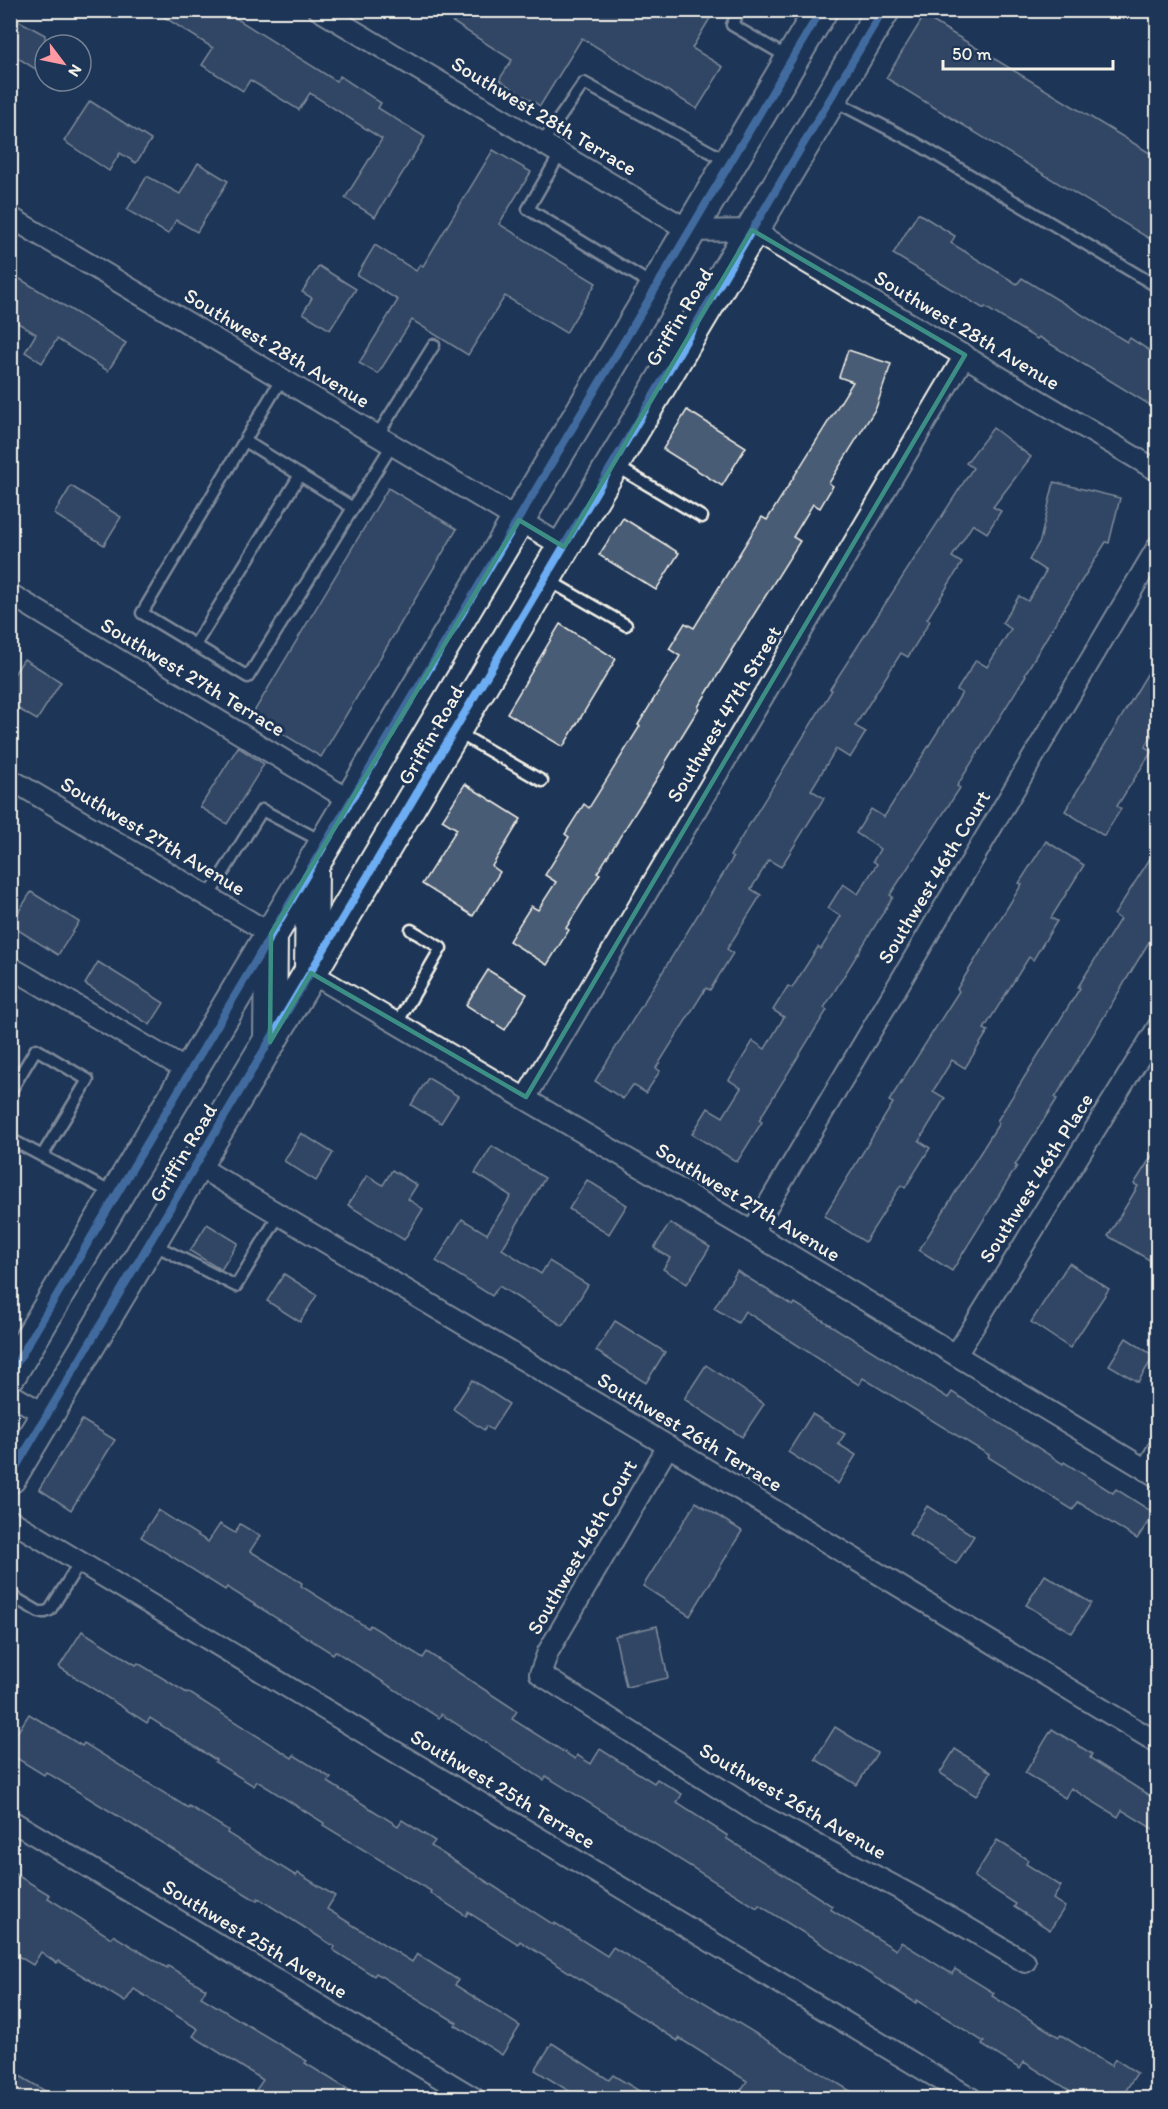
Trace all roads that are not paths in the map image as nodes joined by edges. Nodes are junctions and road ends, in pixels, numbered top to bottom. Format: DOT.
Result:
graph roads {
  1 [pos="320,10"];
  2 [pos="741,10"];
  3 [pos="821,10"];
  4 [pos="883,10"];
  5 [pos="792,60"];
  6 [pos="830,99"];
  7 [pos="542,143"];
  8 [pos="560,154"];
  9 [pos="731,164"];
  10 [pos="10,218"];
  11 [pos="690,231"];
  12 [pos="752,231"];
  13 [pos="1158,286"];
  14 [pos="657,287"];
  15 [pos="434,345"];
  16 [pos="965,355"];
  17 [pos="282,378"];
  18 [pos="245,441"];
  19 [pos="384,441"];
  20 [pos="613,465"];
  21 [pos="1158,471"];
  22 [pos="300,475"];
  23 [pos="353,508"];
  24 [pos="702,517"];
  25 [pos="519,520"];
  26 [pos="1158,546"];
  27 [pos="564,547"];
  28 [pos="545,579"];
  29 [pos="10,594"];
  30 [pos="626,625"];
  31 [pos="195,645"];
  32 [pos="455,730"];
  33 [pos="10,779"];
  34 [pos="542,781"];
  35 [pos="351,801"];
  36 [pos="319,855"];
  37 [pos="208,897"];
  38 [pos="411,930"];
  39 [pos="271,934"];
  40 [pos="10,968"];
  41 [pos="311,973"];
  42 [pos="397,1023"];
  43 [pos="1158,1027"];
  44 [pos="270,1042"];
  45 [pos="190,1072"];
  46 [pos="10,1092"];
  47 [pos="526,1097"];
  48 [pos="10,1139"];
  49 [pos="42,1156"];
  50 [pos="196,1165"];
  51 [pos="117,1195"];
  52 [pos="279,1215"];
  53 [pos="752,1232"];
  54 [pos="150,1242"];
  55 [pos="956,1355"];
  56 [pos="10,1374"];
  57 [pos="10,1394"];
  58 [pos="48,1416"];
  59 [pos="668,1446"];
  60 [pos="1158,1449"];
  61 [pos="1152,1473"];
  62 [pos="10,1477"];
  63 [pos="10,1520"];
  64 [pos="80,1562"];
  65 [pos="10,1595"];
  66 [pos="540,1674"];
  67 [pos="1158,1743"];
  68 [pos="10,1820"];
  69 [pos="1025,1962"];
  70 [pos="474,2098"];
  71 [pos="971,2098"];
  1 -- 7 [label="street, Southwest 28th Terrace"];
  2 -- 5 [label="lane"];
  3 -- 5 [label="main road, Griffin Road"];
  4 -- 6 [label="main road, Griffin Road"];
  5 -- 9 [label="main road, Griffin Road"];
  6 -- 12 [label="main road, Griffin Road"];
  6 -- 13 [label="lane"];
  7 -- 8 [label="street, Southwest 28th Terrace"];
  7 -- 9 [label="lane"];
  8 -- 11 [label="street, Southwest 28th Terrace"];
  8 -- 14 [label="lane"];
  9 -- 11 [label="main road, Griffin Road"];
  10 -- 17 [label="street, Southwest 28th Avenue"];
  11 -- 12 [label="street"];
  11 -- 14 [label="main road, Griffin Road"];
  12 -- 16 [label="street, Southwest 28th Avenue"];
  12 -- 20 [label="main road, Griffin Road"];
  14 -- 25 [label="main road, Griffin Road"];
  15 -- 19 [label="lane"];
  16 -- 21 [label="street, Southwest 28th Avenue"];
  16 -- 47 [label="street, Southwest 47th Street"];
  17 -- 18 [label="lane"];
  17 -- 19 [label="street, Southwest 28th Avenue"];
  18 -- 22 [label="lane"];
  18 -- 31 [label="lane"];
  19 -- 23 [label="lane"];
  19 -- 25 [label="street, Southwest 28th Avenue"];
  20 -- 24 [label="lane"];
  20 -- 27 [label="main road, Griffin Road"];
  22 -- 23 [label="lane"];
  22 -- 31 [label="lane"];
  23 -- 31 [label="lane"];
  25 -- 27 [label="street, Southwest 28th Avenue"];
  25 -- 35 [label="main road, Griffin Road"];
  26 -- 53 [label="street, Southwest 46th Court"];
  27 -- 28 [label="main road, Griffin Road"];
  28 -- 30 [label="lane"];
  28 -- 32 [label="main road, Griffin Road"];
  29 -- 35 [label="street, Southwest 27th Terrace"];
  32 -- 34 [label="lane"];
  32 -- 41 [label="main road, Griffin Road"];
  33 -- 37 [label="street, Southwest 27th Avenue"];
  35 -- 36 [label="main road, Griffin Road"];
  36 -- 37 [label="lane"];
  36 -- 39 [label="main road, Griffin Road"];
  36 -- 41 [label="main road"];
  37 -- 39 [label="street, Southwest 27th Avenue"];
  38 -- 42 [label="lane"];
  39 -- 44 [label="main road"];
  39 -- 45 [label="main road, Griffin Road"];
  40 -- 45 [label="street"];
  41 -- 42 [label="street, Southwest 27th Avenue"];
  41 -- 44 [label="main road, Griffin Road"];
  42 -- 47 [label="street, Southwest 27th Avenue"];
  43 -- 55 [label="street, Southwest 46th Place"];
  44 -- 50 [label="main road, Griffin Road"];
  45 -- 51 [label="main road, Griffin Road"];
  46 -- 49 [label="lane"];
  47 -- 53 [label="street, Southwest 27th Avenue"];
  48 -- 49 [label="lane"];
  49 -- 51 [label="lane"];
  50 -- 52 [label="street, Southwest 26th Terrace"];
  50 -- 54 [label="main road, Griffin Road"];
  51 -- 56 [label="main road, Griffin Road"];
  52 -- 54 [label="lane"];
  52 -- 59 [label="street, Southwest 26th Terrace"];
  53 -- 55 [label="street, Southwest 27th Avenue"];
  54 -- 58 [label="main road, Griffin Road"];
  55 -- 61 [label="street, Southwest 27th Avenue"];
  57 -- 58 [label="street"];
  58 -- 62 [label="main road, Griffin Road"];
  59 -- 66 [label="street, Southwest 46th Court"];
  59 -- 67 [label="street, Southwest 26th Terrace"];
  60 -- 61 [label="street"];
  63 -- 64 [label="street, Southwest 25th Terrace"];
  64 -- 65 [label="lane"];
  64 -- 71 [label="street, Southwest 25th Terrace"];
  66 -- 69 [label="street, Southwest 26th Avenue"];
  68 -- 70 [label="street, Southwest 25th Avenue"];
}
